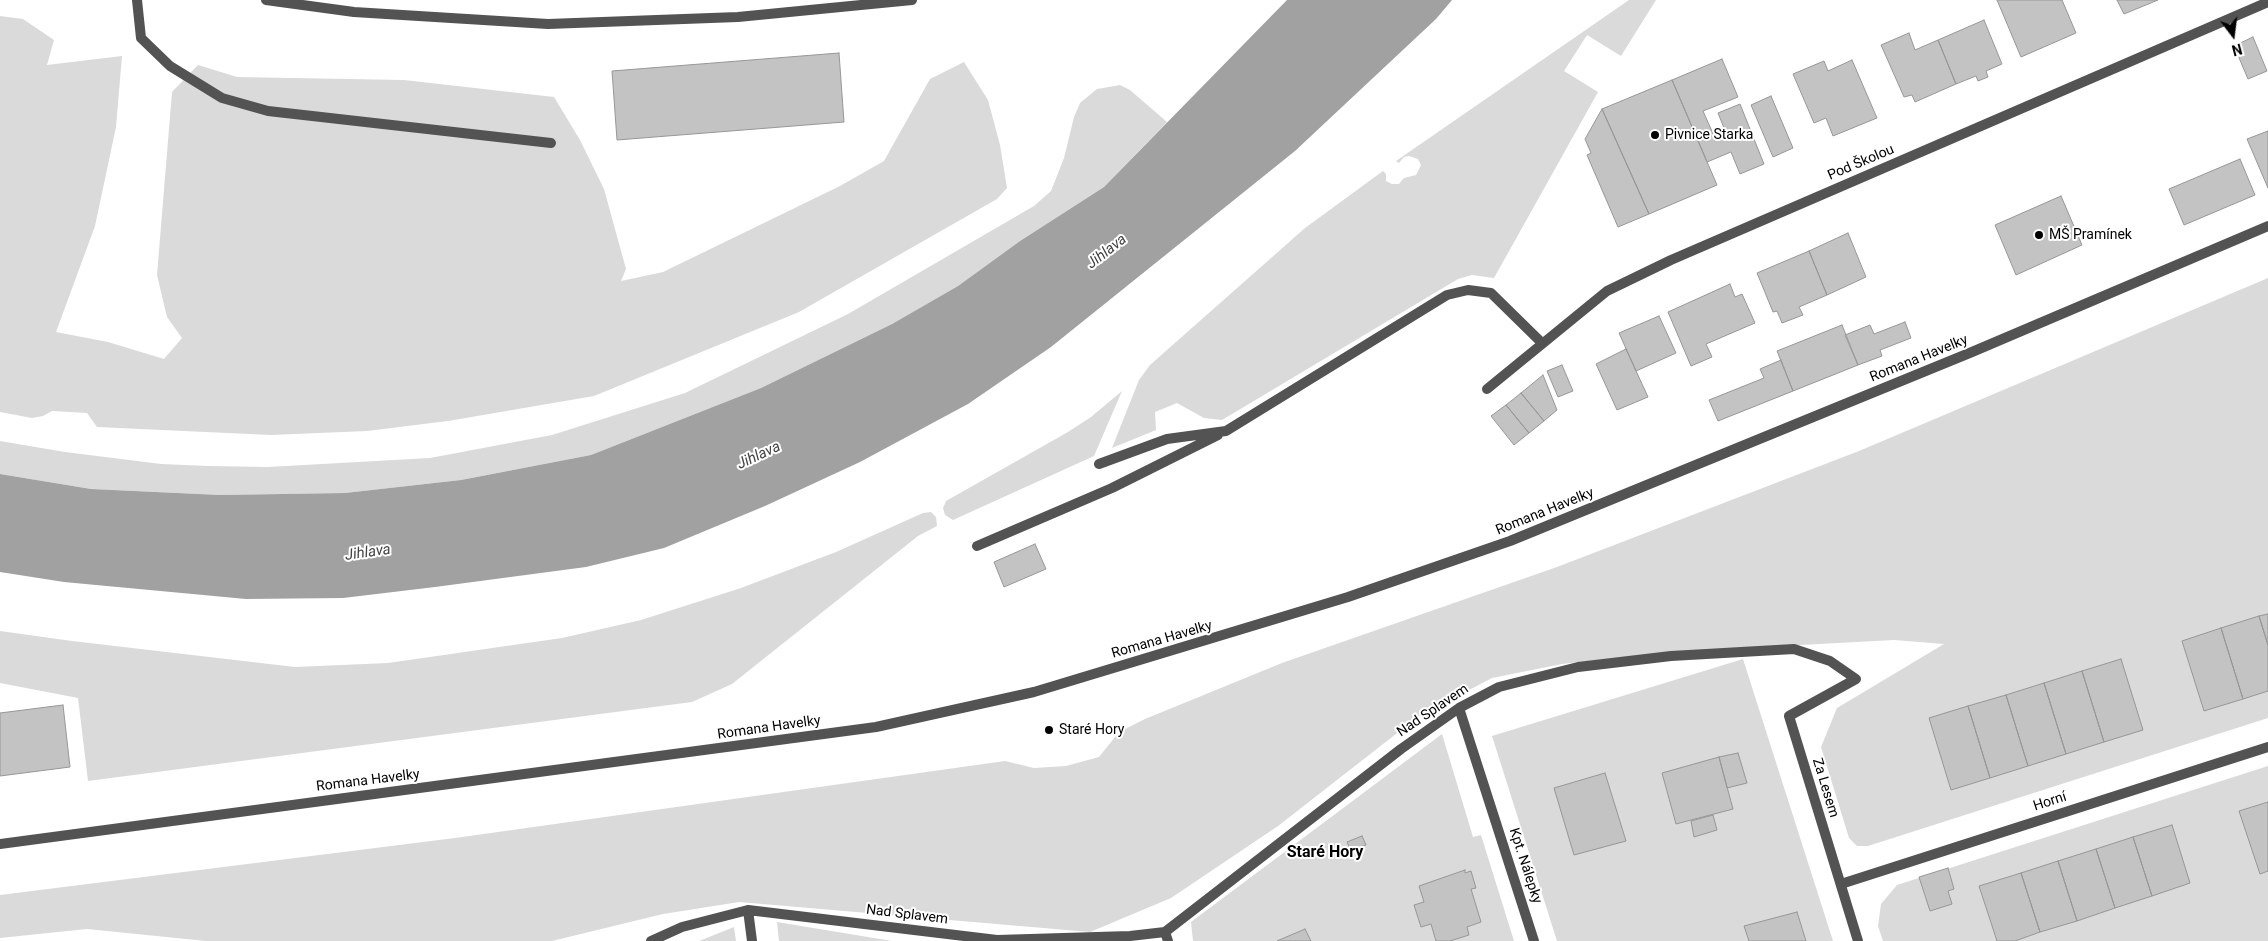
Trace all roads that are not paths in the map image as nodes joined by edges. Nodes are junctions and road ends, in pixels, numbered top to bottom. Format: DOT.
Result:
graph roads {
  1 [pos="136,0"];
  2 [pos="266,0"];
  3 [pos="912,0"];
  4 [pos="2268,2"];
  5 [pos="551,143"];
  6 [pos="2268,226"];
  7 [pos="1542,344"];
  8 [pos="1487,389"];
  9 [pos="1226,431"];
  10 [pos="1099,464"];
  11 [pos="977,546"];
  12 [pos="1856,678"];
  13 [pos="1458,708"];
  14 [pos="2268,747"];
  15 [pos="0,844"];
  16 [pos="1841,884"];
  17 [pos="748,910"];
  18 [pos="1166,936"];
  19 [pos="651,941"];
  20 [pos="752,941"];
  21 [pos="1534,941"];
  22 [pos="1858,941"];
  1 -- 5 [label="street"];
  2 -- 3 [label="street"];
  4 -- 7 [label="street, Pod Školou"];
  6 -- 15 [label="street, Romana Havelky"];
  7 -- 8 [label="street, Pod Školou"];
  7 -- 9 [label="street"];
  9 -- 10 [label="street"];
  9 -- 11 [label="street"];
  12 -- 13 [label="street, Nad Splavem"];
  12 -- 16 [label="street, Za Lesem"];
  13 -- 18 [label="street, Nad Splavem"];
  13 -- 21 [label="street, Kpt. Nálepky"];
  14 -- 16 [label="street, Horní"];
  16 -- 22 [label="street, Za Lesem"];
  17 -- 18 [label="street, Nad Splavem"];
  17 -- 19 [label="street, Nad Splavem"];
  17 -- 20 [label="street"];
}
